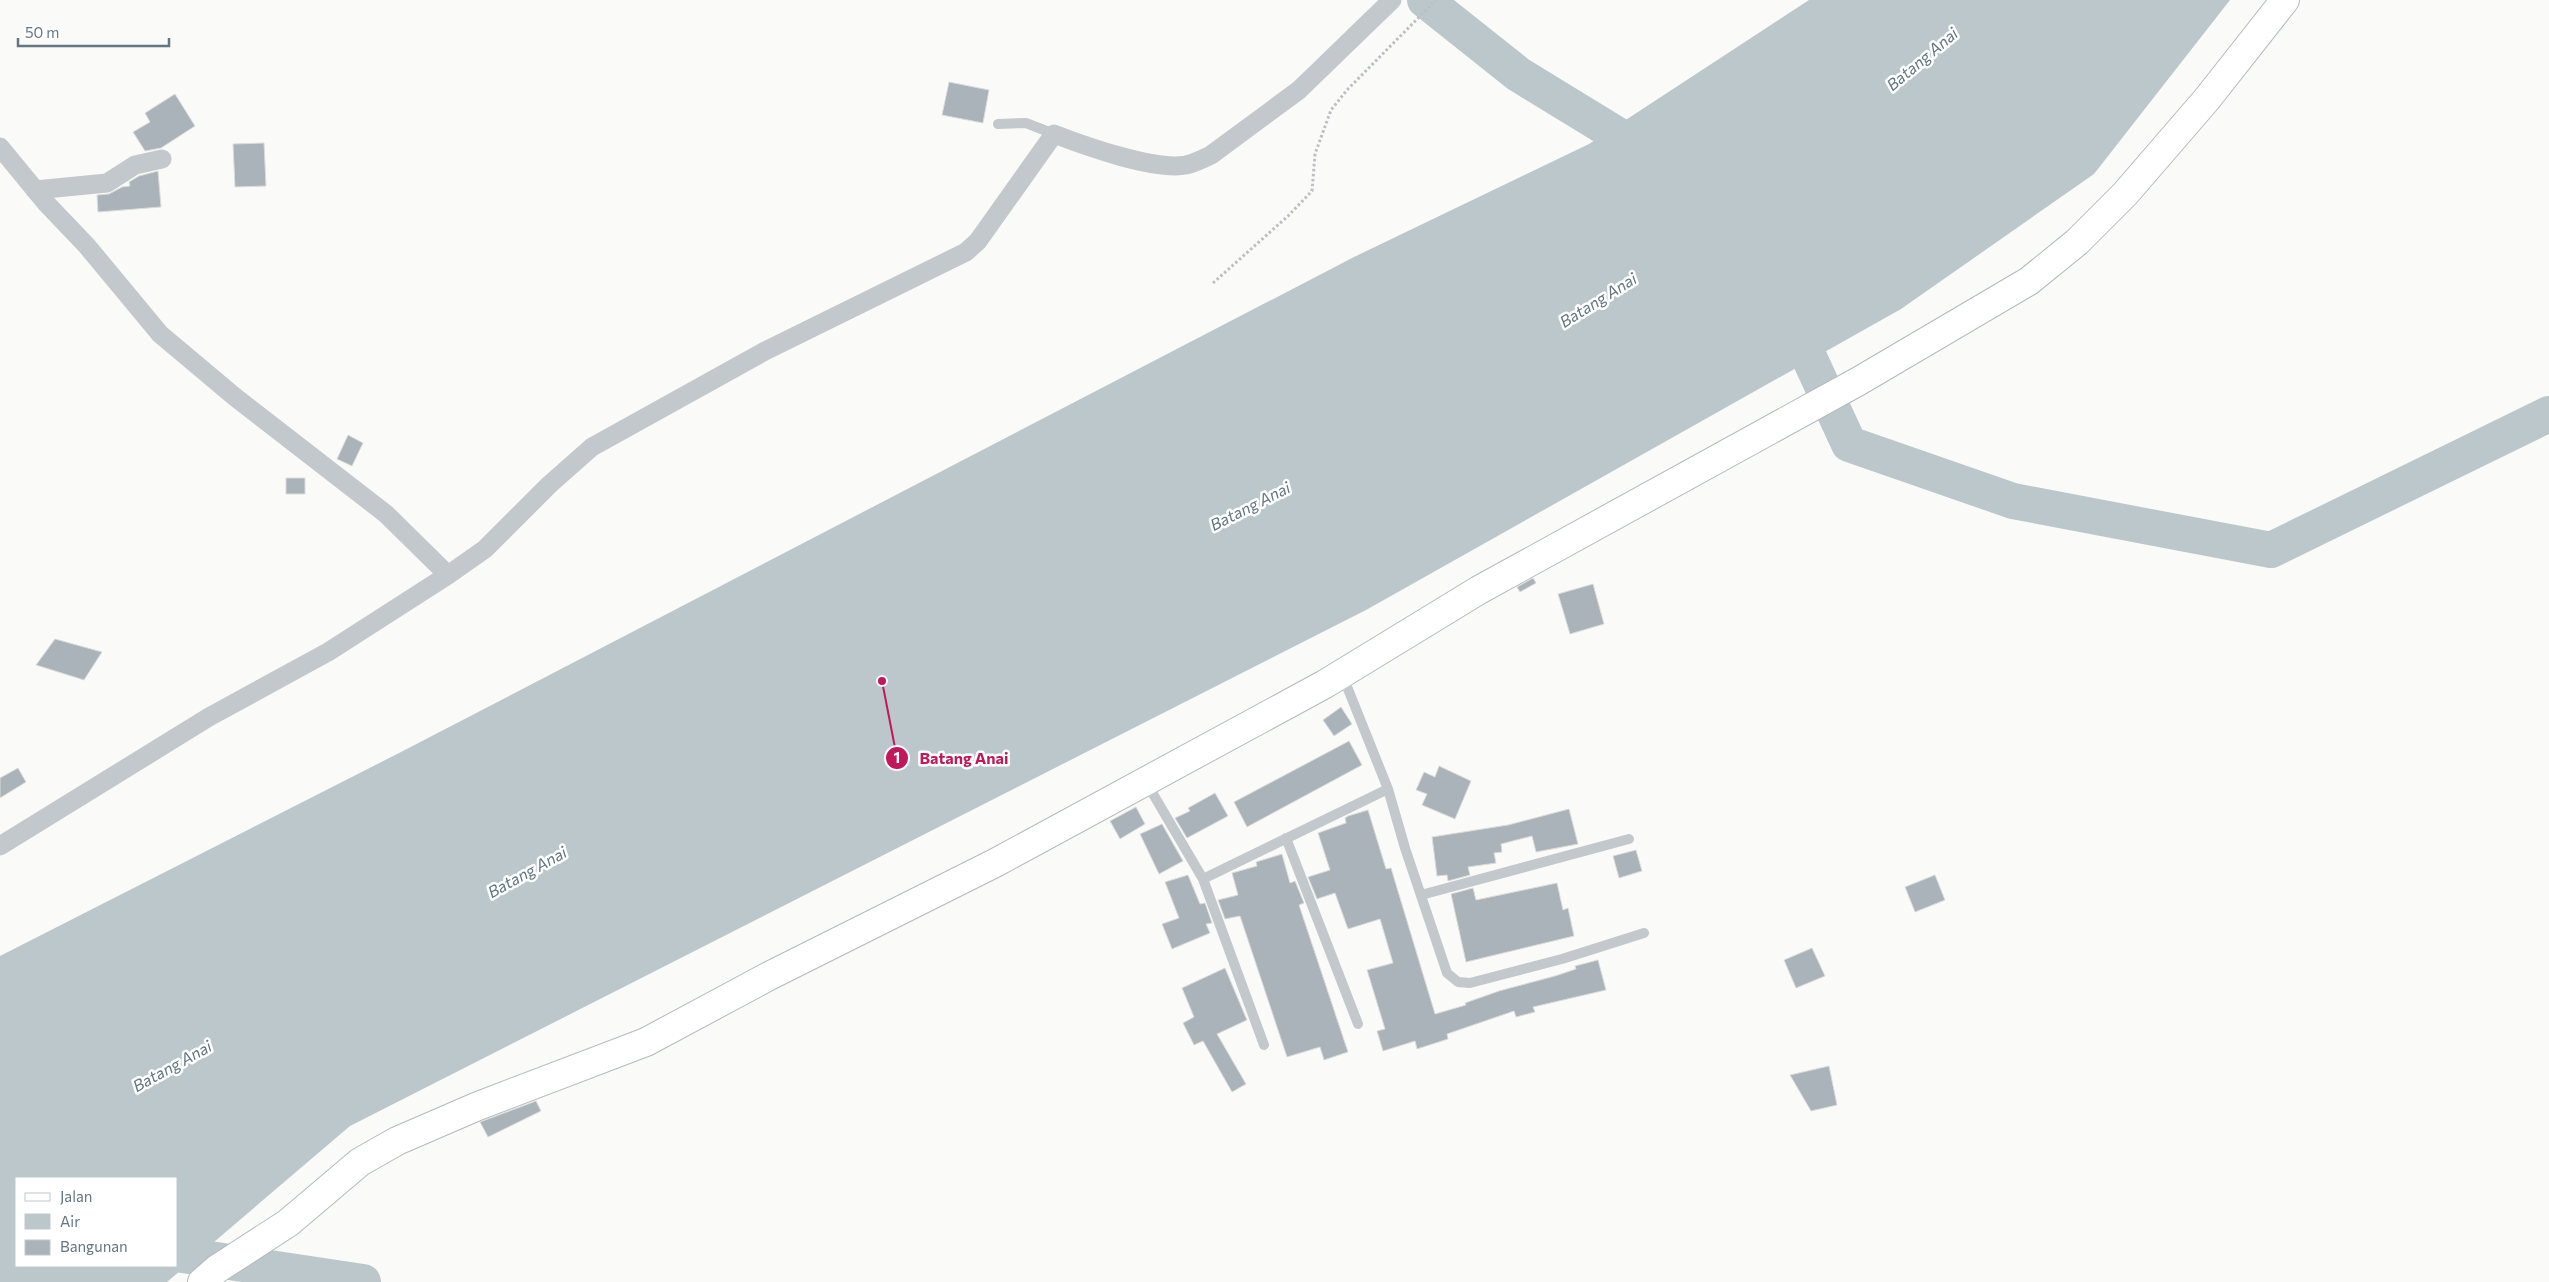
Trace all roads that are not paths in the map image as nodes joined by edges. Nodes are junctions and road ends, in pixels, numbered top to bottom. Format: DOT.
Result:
graph roads {
  1 [pos="1392,0"];
  2 [pos="2285,0"];
  3 [pos="998,124"];
  4 [pos="1054,134"];
  5 [pos="0,147"];
  6 [pos="162,159"];
  7 [pos="35,190"];
  8 [pos="448,575"];
  9 [pos="1342,674"];
  10 [pos="1145,782"];
  11 [pos="1388,789"];
  12 [pos="1286,838"];
  13 [pos="1629,839"];
  14 [pos="0,846"];
  15 [pos="1203,879"];
  16 [pos="1421,895"];
  17 [pos="1644,933"];
  18 [pos="1358,1024"];
  19 [pos="1264,1045"];
  20 [pos="209,1276"];
  1 -- 4 [label="street"];
  2 -- 9 [label="street"];
  3 -- 4 [label="lane"];
  4 -- 8 [label="street"];
  5 -- 7 [label="street"];
  6 -- 7 [label="street"];
  7 -- 8 [label="street"];
  8 -- 14 [label="street"];
  9 -- 10 [label="street"];
  9 -- 11 [label="lane"];
  10 -- 15 [label="lane"];
  10 -- 20 [label="street"];
  11 -- 12 [label="lane"];
  11 -- 16 [label="lane"];
  12 -- 15 [label="lane"];
  12 -- 18 [label="lane"];
  13 -- 16 [label="lane"];
  15 -- 19 [label="lane"];
  16 -- 17 [label="lane"];
}
